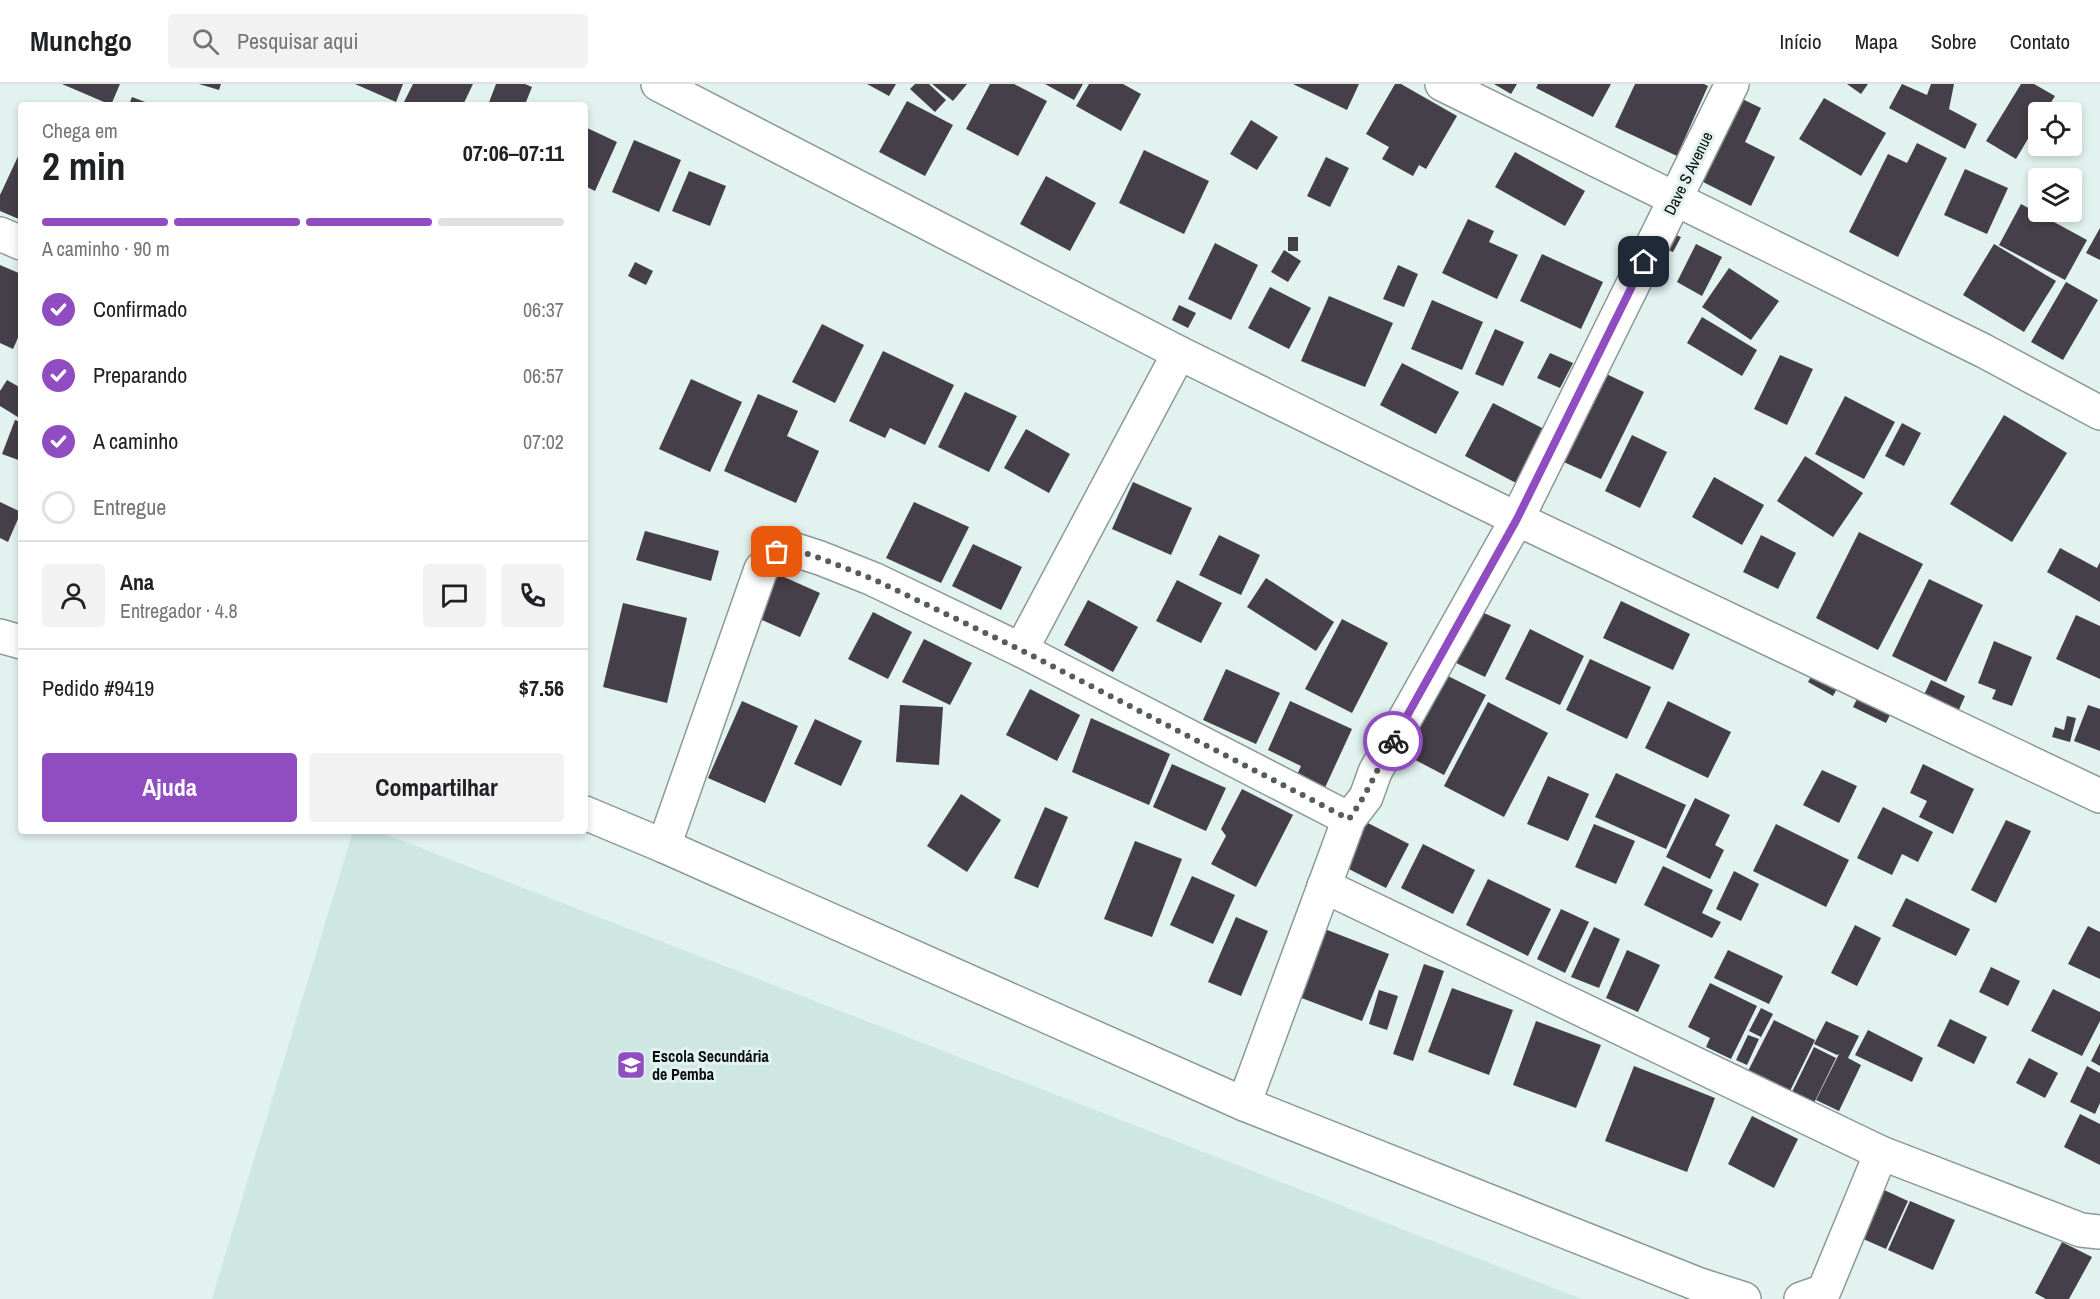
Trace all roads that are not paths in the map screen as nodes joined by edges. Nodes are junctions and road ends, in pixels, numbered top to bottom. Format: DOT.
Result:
graph roads {
  1 [pos="658,84"];
  2 [pos="1442,84"];
  3 [pos="1732,84"];
  4 [pos="1676,198"];
  5 [pos="0,234"];
  6 [pos="18,242"];
  7 [pos="1179,352"];
  8 [pos="2100,413"];
  9 [pos="1517,519"];
  10 [pos="0,636"];
  11 [pos="18,641"];
  12 [pos="1021,650"];
  13 [pos="2100,796"];
  14 [pos="588,814"];
  15 [pos="1349,819"];
  16 [pos="664,846"];
  17 [pos="1324,886"];
  18 [pos="1244,1104"];
  19 [pos="1881,1153"];
  20 [pos="2100,1232"];
  21 [pos="1744,1299"];
  22 [pos="1801,1299"];
  1 -- 7 [label="street"];
  2 -- 4 [label="street"];
  3 -- 4 [label="street, Dave S Avenue"];
  4 -- 8 [label="street"];
  4 -- 9 [label="street, Dave S Avenue"];
  5 -- 6 [label="street"];
  7 -- 9 [label="street"];
  7 -- 12 [label="street"];
  9 -- 13 [label="street"];
  9 -- 15 [label="street, Dave S Avenue"];
  10 -- 11 [label="street"];
  12 -- 15 [label="street"];
  12 -- 16 [label="street"];
  14 -- 16 [label="street"];
  15 -- 17 [label="street, Dave S Avenue"];
  16 -- 18 [label="street"];
  17 -- 18 [label="street, Dave S Avenue"];
  17 -- 19 [label="street"];
  18 -- 21 [label="street"];
  19 -- 20 [label="street"];
  19 -- 22 [label="street"];
}
